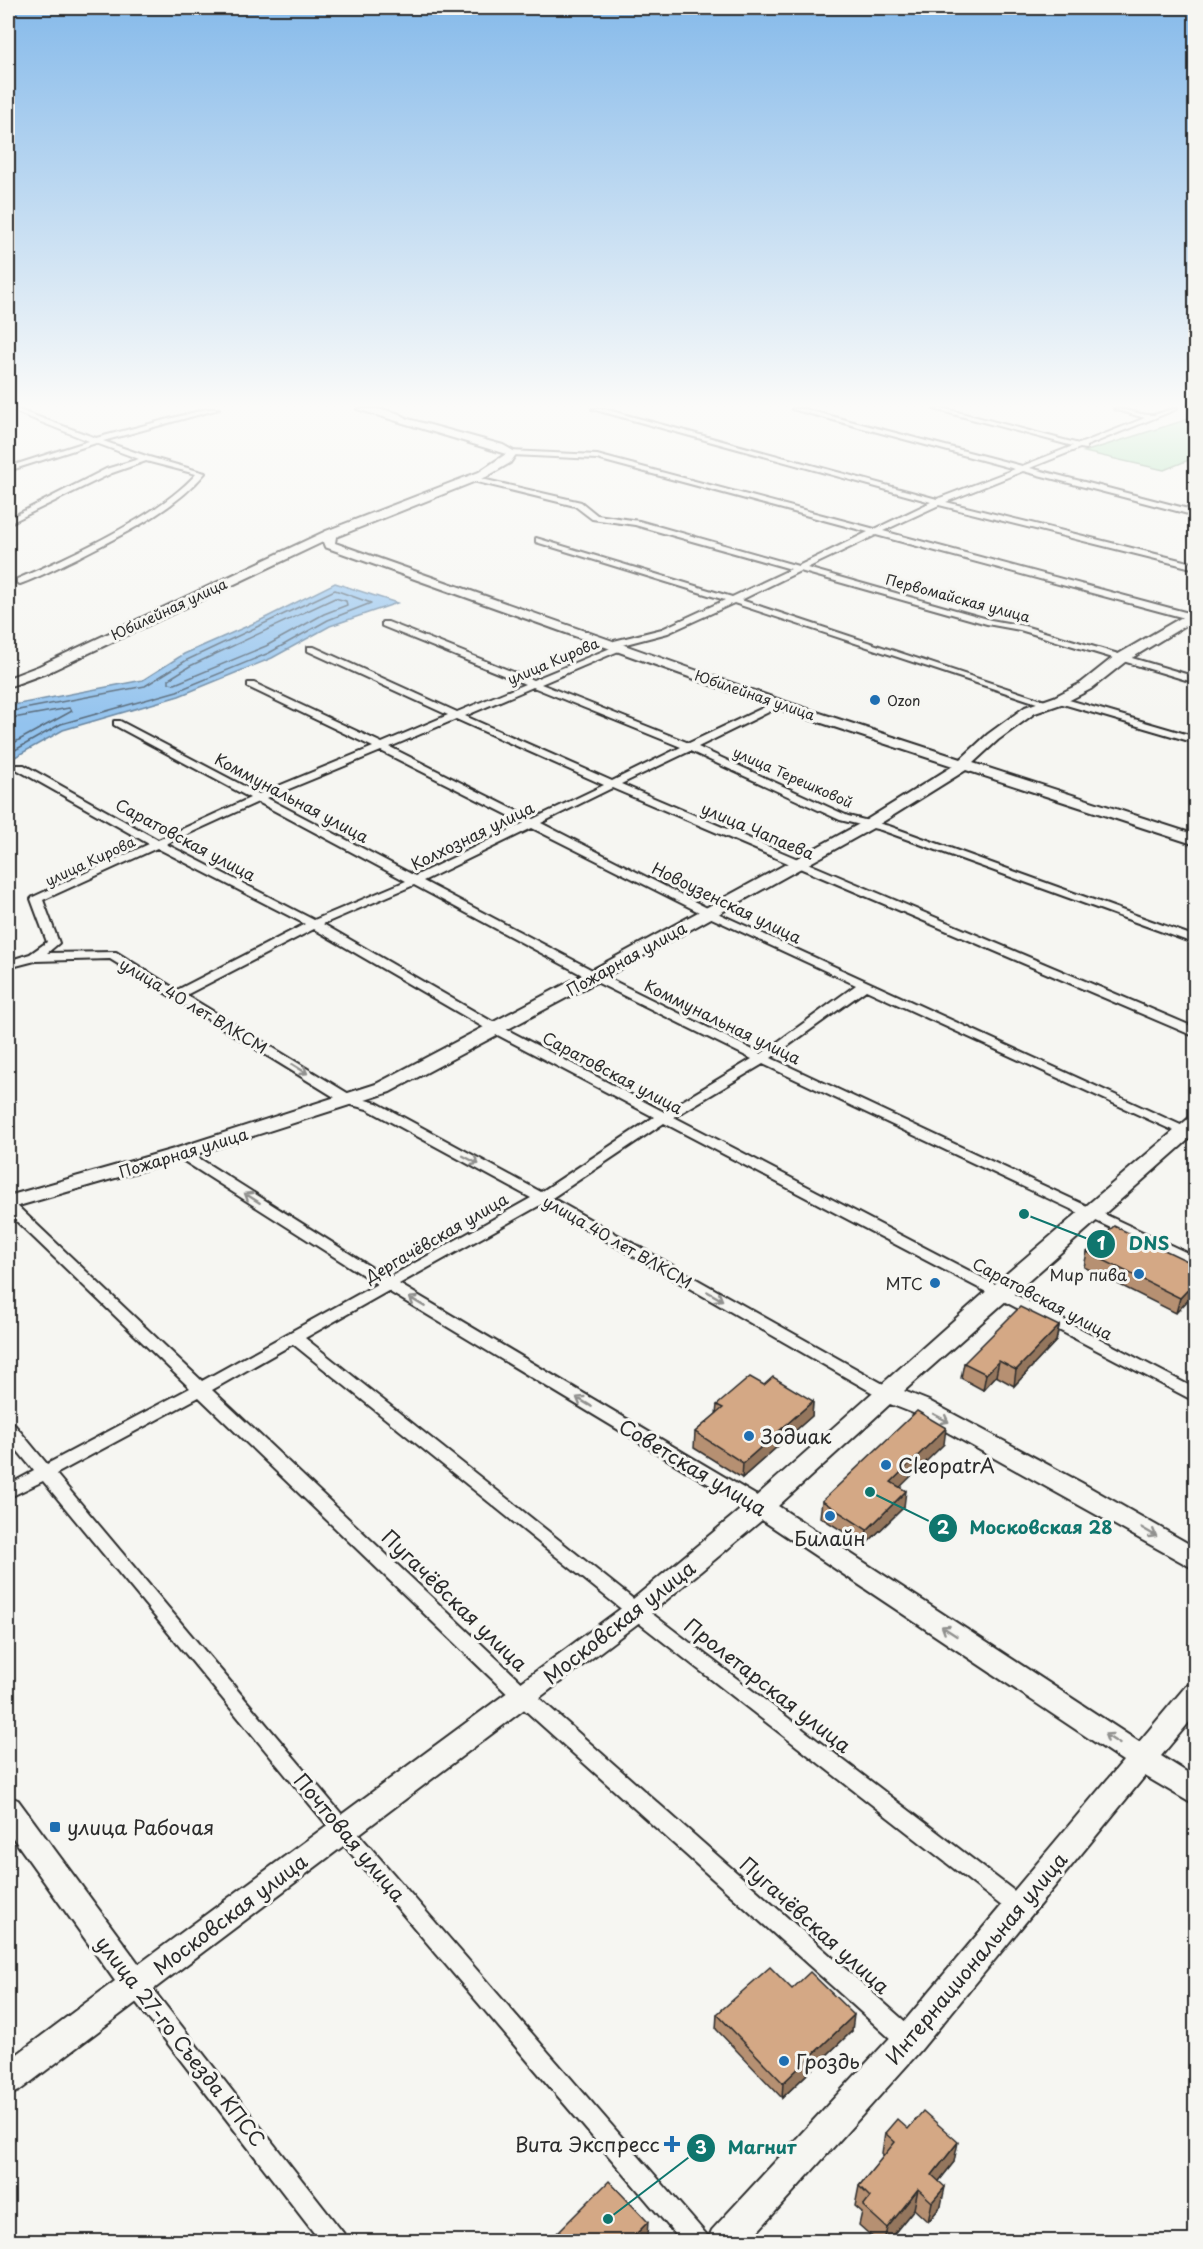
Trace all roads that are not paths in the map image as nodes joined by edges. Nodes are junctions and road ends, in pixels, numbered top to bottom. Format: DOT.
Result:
graph roads {
  1 [pos="24,514"];
  2 [pos="147,514"];
  3 [pos="379,514"];
  4 [pos="591,514"];
  5 [pos="808,514"];
  6 [pos="913,514"];
  7 [pos="985,514"];
  8 [pos="8,522"];
  9 [pos="875,532"];
  10 [pos="330,533"];
  11 [pos="539,540"];
  12 [pos="1196,567"];
  13 [pos="796,568"];
  14 [pos="20,581"];
  15 [pos="728,600"];
  16 [pos="1194,616"];
  17 [pos="385,624"];
  18 [pos="618,648"];
  19 [pos="311,649"];
  20 [pos="1120,659"];
  21 [pos="1196,680"];
  22 [pos="8,683"];
  23 [pos="533,684"];
  24 [pos="251,685"];
  25 [pos="1054,702"];
  26 [pos="778,704"];
  27 [pos="456,717"];
  28 [pos="117,723"];
  29 [pos="1196,740"];
  30 [pos="382,747"];
  31 [pos="690,747"];
  32 [pos="966,763"];
  33 [pos="20,767"];
  34 [pos="614,785"];
  35 [pos="260,798"];
  36 [pos="532,825"];
  37 [pos="868,825"];
  38 [pos="1196,840"];
  39 [pos="157,844"];
  40 [pos="796,864"];
  41 [pos="414,881"];
  42 [pos="709,913"];
  43 [pos="314,924"];
  44 [pos="1196,941"];
  45 [pos="34,957"];
  46 [pos="8,965"];
  47 [pos="594,976"];
  48 [pos="865,985"];
  49 [pos="178,994"];
  50 [pos="494,1028"];
  51 [pos="1196,1033"];
  52 [pos="762,1059"];
  53 [pos="349,1100"];
  54 [pos="664,1117"];
  55 [pos="1192,1130"];
  56 [pos="181,1153"];
  57 [pos="542,1198"];
  58 [pos="8,1204"];
  59 [pos="1089,1214"];
  60 [pos="1196,1263"];
  61 [pos="389,1285"];
  62 [pos="999,1293"];
  63 [pos="294,1337"];
  64 [pos="201,1389"];
  65 [pos="888,1394"];
  66 [pos="1196,1396"];
  67 [pos="8,1428"];
  68 [pos="44,1473"];
  69 [pos="8,1492"];
  70 [pos="761,1507"];
  71 [pos="1196,1560"];
  72 [pos="636,1611"];
  73 [pos="1196,1694"];
  74 [pos="524,1697"];
  75 [pos="1142,1759"];
  76 [pos="1196,1794"];
  77 [pos="8,1809"];
  78 [pos="343,1830"];
  79 [pos="1019,1907"];
  80 [pos="136,1985"];
  81 [pos="909,2040"];
  82 [pos="8,2080"];
  83 [pos="336,2241"];
  84 [pos="698,2241"];
  85 [pos="724,2241"];
  1 -- 8 [label="street"];
  2 -- 14 [label="street"];
  3 -- 10 [label="street, Юбилейная улица"];
  4 -- 13 [label="street, Первомайская улица"];
  5 -- 9 [label="street"];
  6 -- 9 [label="street, улица Кирова"];
  7 -- 12 [label="street"];
  9 -- 13 [label="street, улица Кирова"];
  9 -- 16 [label="street"];
  10 -- 18 [label="street, Юбилейная улица"];
  10 -- 22 [label="street, Юбилейная улица"];
  11 -- 15 [label="street"];
  13 -- 15 [label="street, улица Кирова"];
  13 -- 20 [label="street, Первомайская улица"];
  15 -- 18 [label="street, улица Кирова"];
  15 -- 25 [label="street"];
  16 -- 20 [label="street, Пожарная улица"];
  17 -- 23 [label="street, улица Терешковой"];
  18 -- 23 [label="street, улица Кирова"];
  18 -- 26 [label="street, Юбилейная улица"];
  19 -- 27 [label="street, улица Чапаева"];
  20 -- 21 [label="street, Первомайская улица"];
  20 -- 25 [label="street, Пожарная улица"];
  23 -- 27 [label="street, улица Кирова"];
  23 -- 31 [label="street, улица Терешковой"];
  24 -- 30 [label="street, Новоузенская улица"];
  25 -- 29 [label="street"];
  25 -- 32 [label="street, Пожарная улица"];
  26 -- 31 [label="street, Колхозная улица"];
  26 -- 32 [label="street, Юбилейная улица"];
  27 -- 30 [label="street, улица Кирова"];
  27 -- 34 [label="street, улица Чапаева"];
  28 -- 35 [label="street, Коммунальная улица"];
  30 -- 35 [label="street, улица Кирова"];
  30 -- 36 [label="street, Новоузенская улица"];
  31 -- 34 [label="street, Колхозная улица"];
  31 -- 37 [label="street, улица Терешковой"];
  32 -- 37 [label="street, Пожарная улица"];
  32 -- 38 [label="street, Юбилейная улица"];
  33 -- 39 [label="street, Саратовская улица"];
  34 -- 36 [label="street, Колхозная улица"];
  34 -- 40 [label="street, улица Чапаева"];
  35 -- 39 [label="street, улица Кирова"];
  35 -- 41 [label="street, Коммунальная улица"];
  36 -- 41 [label="street, Колхозная улица"];
  36 -- 42 [label="street, Новоузенская улица"];
  37 -- 40 [label="street, Пожарная улица"];
  37 -- 44 [label="street, улица Терешковой"];
  39 -- 43 [label="street, Саратовская улица"];
  39 -- 45 [label="street, улица Кирова"];
  40 -- 42 [label="street, Пожарная улица"];
  40 -- 51 [label="street, улица Чапаева"];
  41 -- 43 [label="street, Колхозная улица"];
  41 -- 47 [label="street, Коммунальная улица"];
  42 -- 47 [label="street, Пожарная улица"];
  42 -- 48 [label="street, Новоузенская улица"];
  43 -- 49 [label="street, Колхозная улица"];
  43 -- 50 [label="street, Саратовская улица"];
  45 -- 46 [label="street, улица 40 лет ВЛКСМ"];
  45 -- 49 [label="street, улица 40 лет ВЛКСМ"];
  47 -- 50 [label="street, Пожарная улица"];
  47 -- 52 [label="street, Коммунальная улица"];
  48 -- 52 [label="street, Дергачёвская улица"];
  48 -- 55 [label="street, Новоузенская улица"];
  49 -- 53 [label="street, улица 40 лет ВЛКСМ, one-way"];
  50 -- 53 [label="street, Пожарная улица"];
  50 -- 54 [label="street, Саратовская улица"];
  52 -- 54 [label="street, Дергачёвская улица"];
  52 -- 59 [label="street, Коммунальная улица"];
  53 -- 56 [label="street, Пожарная улица"];
  53 -- 57 [label="street, улица 40 лет ВЛКСМ, one-way"];
  54 -- 57 [label="street, Дергачёвская улица"];
  54 -- 62 [label="street, Саратовская улица"];
  55 -- 59 [label="street, Московская улица"];
  56 -- 58 [label="street, Пожарная улица"];
  61 -- 56 [label="street, Советская улица, one-way"];
  57 -- 61 [label="street, Дергачёвская улица"];
  57 -- 65 [label="street, улица 40 лет ВЛКСМ, one-way"];
  58 -- 64 [label="street, Пугачёвская улица"];
  59 -- 60 [label="street, Коммунальная улица"];
  59 -- 62 [label="street, Московская улица"];
  61 -- 63 [label="street, Дергачёвская улица"];
  70 -- 61 [label="street, Советская улица, one-way"];
  62 -- 65 [label="street, Московская улица"];
  62 -- 66 [label="street, Саратовская улица"];
  63 -- 64 [label="street, Дергачёвская улица"];
  63 -- 72 [label="street, Пролетарская улица"];
  64 -- 68 [label="street, Дергачёвская улица"];
  64 -- 74 [label="street, Пугачёвская улица"];
  65 -- 70 [label="street, Московская улица"];
  65 -- 71 [label="street, улица 40 лет ВЛКСМ, one-way"];
  67 -- 68 [label="street, Почтовая улица"];
  68 -- 69 [label="street, Дергачёвская улица"];
  68 -- 78 [label="street, Почтовая улица"];
  70 -- 72 [label="street, Московская улица"];
  75 -- 70 [label="street, Советская улица, one-way"];
  72 -- 74 [label="street, Московская улица"];
  72 -- 79 [label="street, Пролетарская улица"];
  73 -- 75 [label="street, Интернациональная улица"];
  74 -- 78 [label="street, Московская улица"];
  74 -- 81 [label="street, Пугачёвская улица"];
  75 -- 76 [label="street, Советская улица"];
  75 -- 79 [label="street, Интернациональная улица"];
  77 -- 80 [label="street, улица 27-го Съезда КПСС"];
  78 -- 80 [label="street, Московская улица"];
  78 -- 84 [label="street, Почтовая улица"];
  79 -- 81 [label="street, Интернациональная улица"];
  80 -- 82 [label="street, Московская улица"];
  80 -- 83 [label="street, улица 27-го Съезда КПСС"];
  81 -- 85 [label="street, Интернациональная улица"];
}
